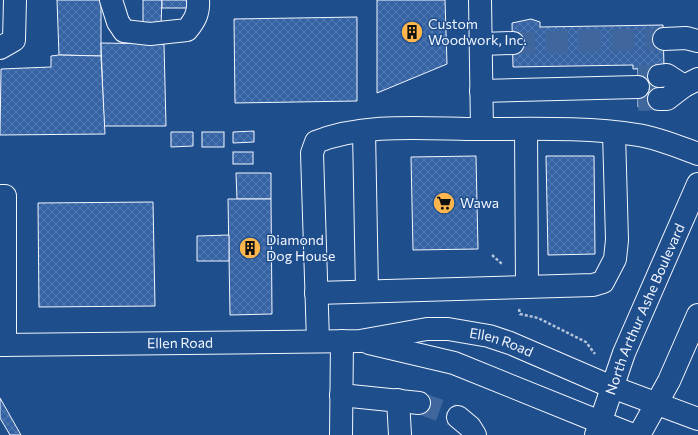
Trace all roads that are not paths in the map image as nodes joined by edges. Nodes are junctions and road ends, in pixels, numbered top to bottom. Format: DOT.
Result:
graph roads {
  1 [pos="15,0"];
  2 [pos="111,0"];
  3 [pos="198,0"];
  4 [pos="480,0"];
  5 [pos="664,39"];
  6 [pos="698,41"];
  7 [pos="512,43"];
  8 [pos="481,44"];
  9 [pos="0,48"];
  10 [pos="691,83"];
  11 [pos="481,91"];
  12 [pos="482,129"];
  13 [pos="526,129"];
  14 [pos="364,131"];
  15 [pos="614,133"];
  16 [pos="698,154"];
  17 [pos="698,184"];
  18 [pos="0,196"];
  19 [pos="520,287"];
  20 [pos="367,291"];
  21 [pos="316,293"];
  22 [pos="698,315"];
  23 [pos="318,341"];
  24 [pos="351,341"];
  25 [pos="3,345"];
  26 [pos="612,387"];
  27 [pos="341,395"];
  28 [pos="656,403"];
  29 [pos="458,417"];
  30 [pos="698,420"];
  31 [pos="598,428"];
  32 [pos="341,435"];
  33 [pos="400,435"];
  34 [pos="475,435"];
  35 [pos="633,435"];
  36 [pos="639,435"];
  1 -- 9 [label="street"];
  2 -- 3 [label="street"];
  4 -- 8 [label="street"];
  5 -- 6 [label="street"];
  7 -- 8 [label="street"];
  8 -- 11 [label="street"];
  10 -- 11 [label="street"];
  11 -- 12 [label="street"];
  12 -- 13 [label="street"];
  12 -- 14 [label="street"];
  13 -- 15 [label="street"];
  13 -- 19 [label="street"];
  14 -- 20 [label="street"];
  14 -- 21 [label="street"];
  15 -- 16 [label="street"];
  15 -- 19 [label="street"];
  17 -- 26 [label="street, North Arthur Ashe Boulevard"];
  18 -- 25 [label="street"];
  19 -- 20 [label="street"];
  20 -- 21 [label="street"];
  21 -- 23 [label="street"];
  22 -- 28 [label="street"];
  23 -- 24 [label="street, Ellen Road"];
  23 -- 25 [label="street, Ellen Road"];
  24 -- 26 [label="street, Ellen Road"];
  24 -- 27 [label="street"];
  24 -- 31 [label="street, Ellen Road"];
  26 -- 28 [label="street, Ellen Road"];
  26 -- 31 [label="street, North Arthur Ashe Boulevard"];
  27 -- 32 [label="street"];
  27 -- 33 [label="street"];
  28 -- 30 [label="street, Ellen Road"];
  28 -- 36 [label="street"];
  29 -- 34 [label="street"];
  31 -- 35 [label="street, Ellen Road"];
}
